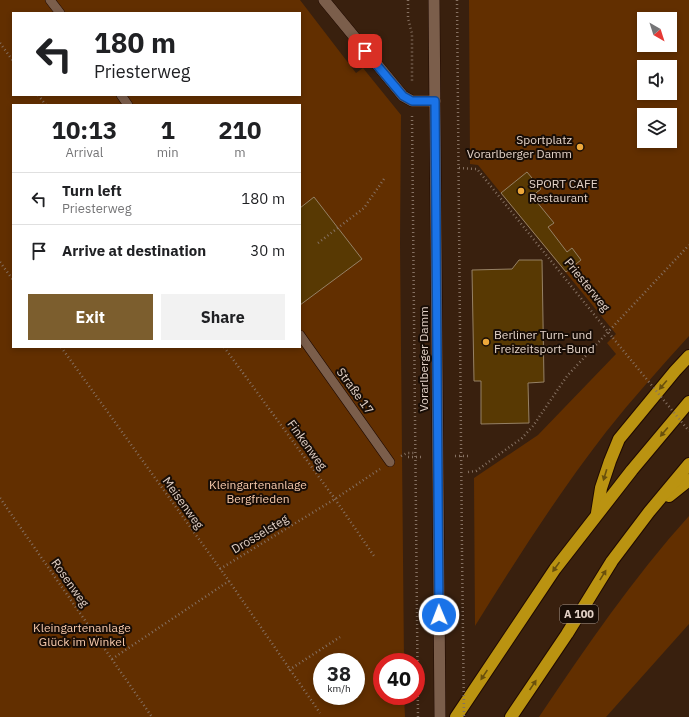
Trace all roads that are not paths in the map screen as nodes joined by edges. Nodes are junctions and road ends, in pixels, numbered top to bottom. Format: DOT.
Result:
graph roads {
  1 [pos="50,0"];
  2 [pos="324,0"];
  3 [pos="434,0"];
  4 [pos="59,12"];
  5 [pos="435,101"];
  6 [pos="301,336"];
  7 [pos="689,356"];
  8 [pos="689,402"];
  9 [pos="394,459"];
  10 [pos="689,464"];
  11 [pos="689,480"];
  12 [pos="649,512"];
  13 [pos="597,514"];
  14 [pos="440,717"];
  15 [pos="456,717"];
  16 [pos="511,717"];
  1 -- 4 [label="lane"];
  2 -- 5 [label="street"];
  3 -- 5 [label="street, Vorarlberger Damm"];
  5 -- 14 [label="street, Vorarlberger Damm"];
  6 -- 9 [label="lane, Straße 17"];
  7 -- 13 [label="highway, one-way"];
  8 -- 13 [label="highway, one-way"];
  10 -- 12 [label="highway, A 100"];
  11 -- 12 [label="highway"];
  16 -- 12 [label="highway, A 100, one-way"];
  13 -- 15 [label="highway, one-way"];
}
